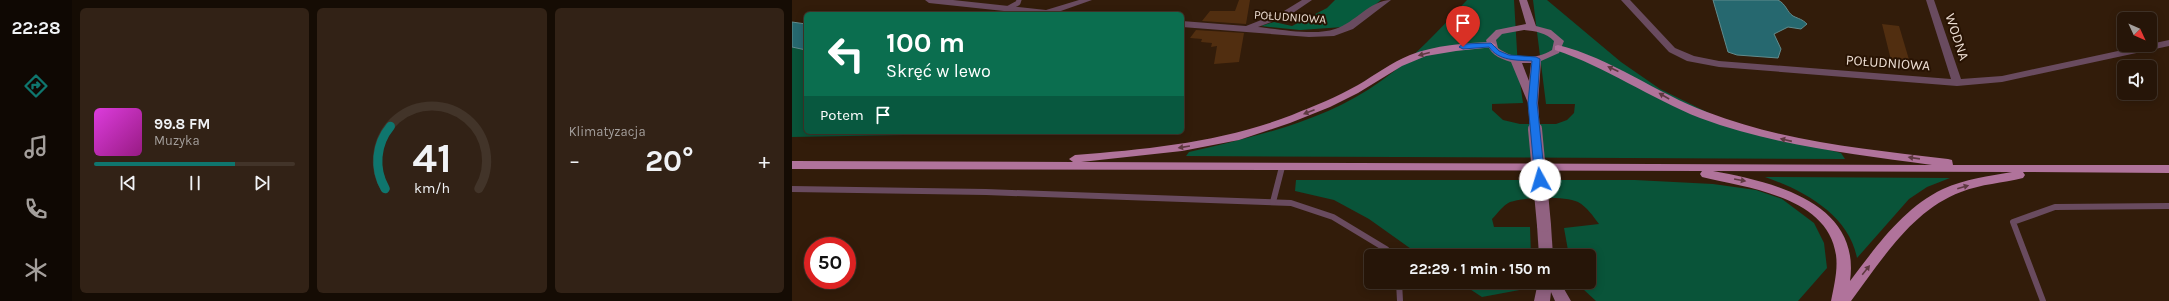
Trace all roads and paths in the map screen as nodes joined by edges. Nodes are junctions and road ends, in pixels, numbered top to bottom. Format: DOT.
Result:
graph roads {
  1 [pos="929,0"];
  2 [pos="1019,0"];
  3 [pos="1088,0"];
  4 [pos="1308,0"];
  5 [pos="1387,0"];
  6 [pos="1625,0"];
  7 [pos="1930,0"];
  8 [pos="1523,3"];
  9 [pos="1007,9"];
  10 [pos="1026,12"];
  11 [pos="1048,12"];
  12 [pos="1184,24"];
  13 [pos="1248,28"];
  14 [pos="1515,28"];
  15 [pos="1532,28"];
  16 [pos="2169,43"];
  17 [pos="1491,45"];
  18 [pos="1558,48"];
  19 [pos="1515,59"];
  20 [pos="1536,59"];
  21 [pos="1957,83"];
  22 [pos="1533,103"];
  23 [pos="792,165"];
  24 [pos="989,166"];
  25 [pos="1282,167"];
  26 [pos="1674,168"];
  27 [pos="1995,169"];
  28 [pos="2051,169"];
  29 [pos="2169,169"];
  30 [pos="792,189"];
  31 [pos="1273,202"];
  32 [pos="2169,206"];
  33 [pos="1386,249"];
  34 [pos="1546,249"];
  35 [pos="1399,289"];
  36 [pos="1544,289"];
  37 [pos="1557,289"];
  38 [pos="1400,301"];
  39 [pos="1542,301"];
  40 [pos="1563,301"];
  41 [pos="1839,301"];
  42 [pos="1843,301"];
  43 [pos="2043,301"];
  1 -- 9 [label="street"];
  2 -- 9 [label="lane"];
  3 -- 11 [label="street"];
  4 -- 13 [label="street"];
  5 -- 13 [label="street, POŁUDNIOWA"];
  6 -- 21 [label="street, POŁUDNIOWA"];
  7 -- 21 [label="street, WODNA"];
  8 -- 14 [label="main road"];
  8 -- 15 [label="main road"];
  9 -- 10 [label="street"];
  12 -- 13 [label="street, POŁUDNIOWA"];
  14 -- 15 [label="main road"];
  14 -- 17 [label="main road"];
  15 -- 18 [label="main road"];
  16 -- 21 [label="street, POŁUDNIOWA"];
  17 -- 19 [label="main road"];
  17 -- 24 [label="main road, one-way"];
  18 -- 20 [label="main road"];
  27 -- 18 [label="main road, one-way"];
  19 -- 20 [label="main road"];
  19 -- 22 [label="main road"];
  20 -- 22 [label="main road"];
  22 -- 34 [label="main road, bridge"];
  23 -- 24 [label="main road"];
  24 -- 25 [label="main road"];
  25 -- 26 [label="main road"];
  25 -- 31 [label="lane"];
  26 -- 27 [label="main road"];
  26 -- 41 [label="main road, one-way"];
  27 -- 28 [label="main road"];
  28 -- 29 [label="main road"];
  42 -- 28 [label="main road, one-way"];
  30 -- 31 [label="lane"];
  31 -- 33 [label="lane"];
  32 -- 43 [label="lane"];
  35 -- 38 [label="lane"];
  36 -- 39 [label="main road"];
  37 -- 40 [label="main road"];
}
